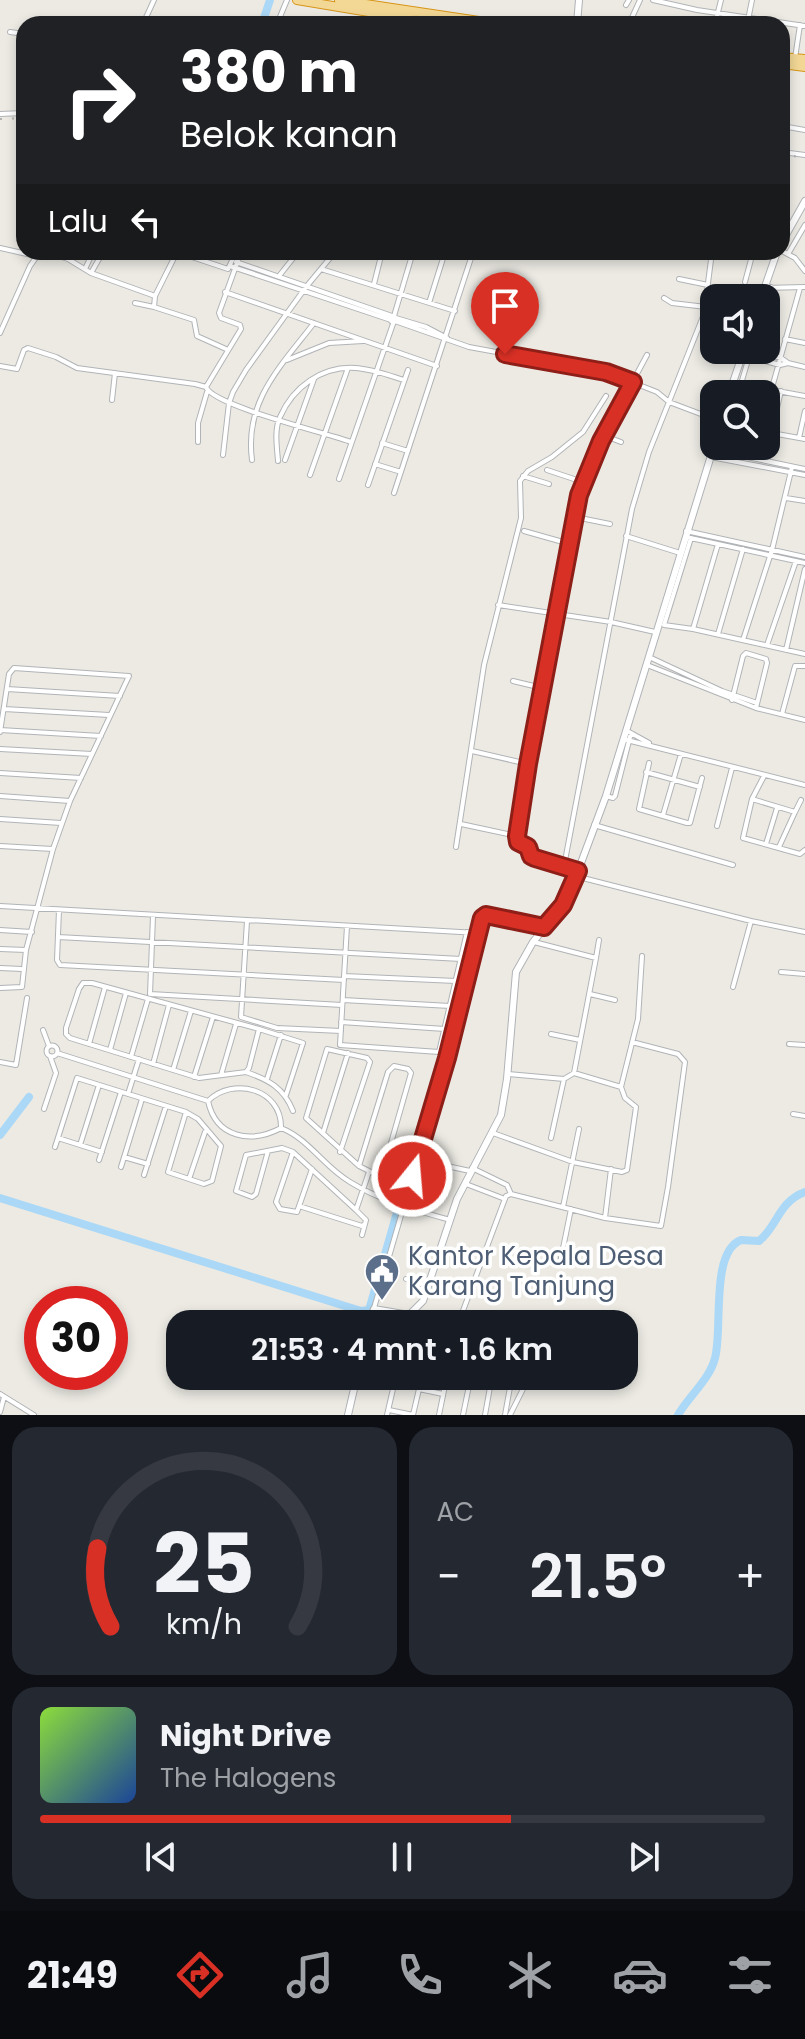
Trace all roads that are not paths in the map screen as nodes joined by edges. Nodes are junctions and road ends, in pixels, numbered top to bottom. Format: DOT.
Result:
graph roads {
  1 [pos="297,0"];
  2 [pos="339,0"];
  3 [pos="653,0"];
  4 [pos="721,0"];
  5 [pos="752,0"];
  6 [pos="717,13"];
  7 [pos="749,15"];
  8 [pos="384,16"];
  9 [pos="414,16"];
  10 [pos="716,16"];
  11 [pos="737,16"];
  12 [pos="802,26"];
  13 [pos="10,32"];
  14 [pos="16,33"];
  15 [pos="800,59"];
  16 [pos="805,201"];
  17 [pos="790,221"];
  18 [pos="805,225"];
  19 [pos="790,243"];
  20 [pos="790,256"];
  21 [pos="35,260"];
  22 [pos="70,260"];
  23 [pos="91,260"];
  24 [pos="97,260"];
  25 [pos="173,260"];
  26 [pos="206,260"];
  27 [pos="235,260"];
  28 [pos="292,260"];
  29 [pos="328,260"];
  30 [pos="379,260"];
  31 [pos="411,260"];
  32 [pos="442,260"];
  33 [pos="471,260"];
  34 [pos="711,260"];
  35 [pos="751,260"];
  36 [pos="777,260"];
  37 [pos="232,267"];
  38 [pos="321,269"];
  39 [pos="88,271"];
  40 [pos="805,271"];
  41 [pos="278,279"];
  42 [pos="679,279"];
  43 [pos="745,282"];
  44 [pos="374,284"];
  45 [pos="703,284"];
  46 [pos="708,284"];
  47 [pos="767,284"];
  48 [pos="780,286"];
  49 [pos="803,287"];
  50 [pos="305,289"];
  51 [pos="225,292"];
  52 [pos="402,293"];
  53 [pos="155,296"];
  54 [pos="664,298"];
  55 [pos="135,303"];
  56 [pos="429,303"];
  57 [pos="154,307"];
  58 [pos="700,309"];
  59 [pos="455,311"];
  60 [pos="288,313"];
  61 [pos="393,319"];
  62 [pos="314,323"];
  63 [pos="700,326"];
  64 [pos="0,333"];
  65 [pos="785,339"];
  66 [pos="449,340"];
  67 [pos="365,341"];
  68 [pos="805,343"];
  69 [pos="384,347"];
  70 [pos="226,349"];
  71 [pos="647,355"];
  72 [pos="781,358"];
  73 [pos="285,361"];
  74 [pos="788,363"];
  75 [pos="777,364"];
  76 [pos="780,365"];
  77 [pos="0,366"];
  78 [pos="437,366"];
  79 [pos="805,367"];
  80 [pos="348,368"];
  81 [pos="408,370"];
  82 [pos="375,372"];
  83 [pos="115,373"];
  84 [pos="315,377"];
  85 [pos="404,380"];
  86 [pos="775,380"];
  87 [pos="633,382"];
  88 [pos="206,389"];
  89 [pos="781,391"];
  90 [pos="780,394"];
  91 [pos="606,396"];
  92 [pos="805,396"];
  93 [pos="112,400"];
  94 [pos="669,402"];
  95 [pos="229,403"];
  96 [pos="805,411"];
  97 [pos="254,412"];
  98 [pos="700,414"];
  99 [pos="279,418"];
  100 [pos="297,425"];
  101 [pos="324,432"];
  102 [pos="780,434"];
  103 [pos="604,436"];
  104 [pos="802,439"];
  105 [pos="198,442"];
  106 [pos="351,442"];
  107 [pos="621,442"];
  108 [pos="382,443"];
  109 [pos="277,447"];
  110 [pos="287,448"];
  111 [pos="408,451"];
  112 [pos="223,455"];
  113 [pos="252,460"];
  114 [pos="713,460"];
  115 [pos="752,460"];
  116 [pos="759,460"];
  117 [pos="375,464"];
  118 [pos="547,470"];
  119 [pos="791,470"];
  120 [pos="401,472"];
  121 [pos="805,472"];
  122 [pos="310,475"];
  123 [pos="523,476"];
  124 [pos="339,479"];
  125 [pos="583,482"];
  126 [pos="549,484"];
  127 [pos="368,485"];
  128 [pos="394,493"];
  129 [pos="786,498"];
  130 [pos="805,501"];
  131 [pos="575,517"];
  132 [pos="610,524"];
  133 [pos="524,531"];
  134 [pos="688,535"];
  135 [pos="626,536"];
  136 [pos="570,544"];
  137 [pos="718,544"];
  138 [pos="743,549"];
  139 [pos="805,549"];
  140 [pos="680,553"];
  141 [pos="771,553"];
  142 [pos="805,559"];
  143 [pos="796,561"];
  144 [pos="805,569"];
  145 [pos="498,605"];
  146 [pos="557,614"];
  147 [pos="611,622"];
  148 [pos="661,624"];
  149 [pos="693,629"];
  150 [pos="655,632"];
  151 [pos="718,634"];
  152 [pos="743,640"];
  153 [pos="767,645"];
  154 [pos="786,650"];
  155 [pos="805,654"];
  156 [pos="646,661"];
  157 [pos="805,666"];
  158 [pos="513,681"];
  159 [pos="543,688"];
  160 [pos="7,689"];
  161 [pos="120,696"];
  162 [pos="733,698"];
  163 [pos="756,705"];
  164 [pos="4,709"];
  165 [pos="782,714"];
  166 [pos="110,715"];
  167 [pos="805,720"];
  168 [pos="0,731"];
  169 [pos="628,731"];
  170 [pos="101,736"];
  171 [pos="626,739"];
  172 [pos="651,744"];
  173 [pos="0,749"];
  174 [pos="472,751"];
  175 [pos="92,754"];
  176 [pos="681,754"];
  177 [pos="649,763"];
  178 [pos="528,764"];
  179 [pos="732,768"];
  180 [pos="646,772"];
  181 [pos="0,773"];
  182 [pos="761,774"];
  183 [pos="81,778"];
  184 [pos="702,778"];
  185 [pos="673,779"];
  186 [pos="805,785"];
  187 [pos="700,787"];
  188 [pos="0,796"];
  189 [pos="752,799"];
  190 [pos="801,800"];
  191 [pos="70,801"];
  192 [pos="778,807"];
  193 [pos="795,812"];
  194 [pos="663,815"];
  195 [pos="0,819"];
  196 [pos="62,823"];
  197 [pos="461,824"];
  198 [pos="594,825"];
  199 [pos="717,826"];
  200 [pos="517,836"];
  201 [pos="766,844"];
  202 [pos="0,846"];
  203 [pos="456,847"];
  204 [pos="779,847"];
  205 [pos="53,849"];
  206 [pos="805,850"];
  207 [pos="733,865"];
  208 [pos="564,866"];
  209 [pos="576,874"];
  210 [pos="0,906"];
  211 [pos="40,908"];
  212 [pos="59,910"];
  213 [pos="153,916"];
  214 [pos="247,921"];
  215 [pos="751,921"];
  216 [pos="347,926"];
  217 [pos="544,927"];
  218 [pos="0,930"];
  219 [pos="32,932"];
  220 [pos="473,932"];
  221 [pos="805,932"];
  222 [pos="58,937"];
  223 [pos="599,940"];
  224 [pos="151,942"];
  225 [pos="533,942"];
  226 [pos="245,948"];
  227 [pos="0,949"];
  228 [pos="26,950"];
  229 [pos="345,953"];
  230 [pos="642,956"];
  231 [pos="596,958"];
  232 [pos="461,959"];
  233 [pos="0,968"];
  234 [pos="150,968"];
  235 [pos="22,969"];
  236 [pos="781,972"];
  237 [pos="243,974"];
  238 [pos="805,974"];
  239 [pos="344,978"];
  240 [pos="456,981"];
  241 [pos="105,987"];
  242 [pos="733,987"];
  243 [pos="0,988"];
  244 [pos="126,993"];
  245 [pos="589,994"];
  246 [pos="27,998"];
  247 [pos="148,999"];
  248 [pos="241,1000"];
  249 [pos="615,1000"];
  250 [pos="343,1003"];
  251 [pos="169,1005"];
  252 [pos="450,1006"];
  253 [pos="191,1011"];
  254 [pos="213,1017"];
  255 [pos="341,1022"];
  256 [pos="236,1023"];
  257 [pos="259,1029"];
  258 [pos="445,1029"];
  259 [pos="43,1030"];
  260 [pos="341,1031"];
  261 [pos="551,1034"];
  262 [pos="281,1035"];
  263 [pos="580,1040"];
  264 [pos="632,1042"];
  265 [pos="89,1044"];
  266 [pos="789,1044"];
  267 [pos="805,1045"];
  268 [pos="49,1046"];
  269 [pos="110,1050"];
  270 [pos="57,1053"];
  271 [pos="348,1053"];
  272 [pos="50,1056"];
  273 [pos="131,1057"];
  274 [pos="139,1059"];
  275 [pos="0,1062"];
  276 [pos="153,1064"];
  277 [pos="173,1070"];
  278 [pos="246,1072"];
  279 [pos="574,1073"];
  280 [pos="508,1074"];
  281 [pos="221,1075"];
  282 [pos="255,1075"];
  283 [pos="134,1077"];
  284 [pos="194,1077"];
  285 [pos="564,1079"];
  286 [pos="267,1080"];
  287 [pos="99,1085"];
  288 [pos="621,1087"];
  289 [pos="252,1090"];
  290 [pos="121,1092"];
  291 [pos="128,1094"];
  292 [pos="286,1095"];
  293 [pos="142,1099"];
  294 [pos="208,1101"];
  295 [pos="166,1106"];
  296 [pos="44,1109"];
  297 [pos="293,1111"];
  298 [pos="186,1112"];
  299 [pos="793,1114"];
  300 [pos="805,1116"];
  301 [pos="281,1128"];
  302 [pos="579,1129"];
  303 [pos="205,1131"];
  304 [pos="490,1132"];
  305 [pos="323,1133"];
  306 [pos="58,1138"];
  307 [pos="551,1138"];
  308 [pos="80,1145"];
  309 [pos="55,1147"];
  310 [pos="268,1151"];
  311 [pos="102,1152"];
  312 [pos="293,1152"];
  313 [pos="340,1152"];
  314 [pos="124,1157"];
  315 [pos="99,1160"];
  316 [pos="573,1162"];
  317 [pos="433,1163"];
  318 [pos="148,1164"];
  319 [pos="359,1166"];
  320 [pos="121,1167"];
  321 [pos="312,1169"];
  322 [pos="471,1169"];
  323 [pos="611,1169"];
  324 [pos="369,1172"];
  325 [pos="144,1175"];
  326 [pos="189,1179"];
  327 [pos="464,1183"];
  328 [pos="362,1189"];
  329 [pos="511,1194"];
  330 [pos="505,1199"];
  331 [pos="299,1206"];
  332 [pos="403,1206"];
  333 [pos="563,1207"];
  334 [pos="571,1209"];
  335 [pos="356,1210"];
  336 [pos="605,1218"];
  337 [pos="450,1220"];
  338 [pos="365,1224"];
  339 [pos="362,1235"];
  340 [pos="560,1263"];
  341 [pos="406,1279"];
  342 [pos="429,1286"];
  343 [pos="374,1309"];
  344 [pos="380,1310"];
  345 [pos="414,1310"];
  346 [pos="463,1310"];
  347 [pos="354,1390"];
  348 [pos="393,1390"];
  349 [pos="419,1390"];
  350 [pos="424,1390"];
  351 [pos="444,1390"];
  352 [pos="468,1390"];
  353 [pos="489,1390"];
  354 [pos="511,1390"];
  355 [pos="522,1390"];
  356 [pos="443,1394"];
  357 [pos="2,1395"];
  358 [pos="0,1412"];
  359 [pos="388,1412"];
  360 [pos="34,1415"];
  361 [pos="348,1415"];
  362 [pos="413,1415"];
  363 [pos="439,1415"];
  364 [pos="463,1415"];
  365 [pos="485,1415"];
  366 [pos="508,1415"];
  1 -- 8 [label="highway"];
  2 -- 9 [label="highway"];
  3 -- 6 [label="street"];
  4 -- 6 [label="street"];
  5 -- 7 [label="street"];
  6 -- 10 [label="street"];
  6 -- 11 [label="street"];
  12 -- 15 [label="street"];
  13 -- 14 [label="street"];
  16 -- 17 [label="street"];
  18 -- 19 [label="street"];
  20 -- 40 [label="street"];
  21 -- 64 [label="street"];
  22 -- 39 [label="street"];
  23 -- 39 [label="street"];
  24 -- 39 [label="street"];
  25 -- 53 [label="street"];
  26 -- 37 [label="street"];
  27 -- 37 [label="street"];
  28 -- 41 [label="street"];
  29 -- 38 [label="street"];
  30 -- 44 [label="street"];
  31 -- 52 [label="street"];
  32 -- 56 [label="street"];
  33 -- 59 [label="street"];
  34 -- 46 [label="street"];
  35 -- 43 [label="street"];
  36 -- 47 [label="street"];
  37 -- 41 [label="street"];
  37 -- 51 [label="street"];
  38 -- 44 [label="street"];
  38 -- 50 [label="street"];
  39 -- 53 [label="street"];
  41 -- 50 [label="street"];
  42 -- 45 [label="street"];
  44 -- 52 [label="street"];
  48 -- 49 [label="street"];
  49 -- 65 [label="street"];
  50 -- 60 [label="street"];
  50 -- 61 [label="street"];
  51 -- 60 [label="street"];
  51 -- 70 [label="street"];
  52 -- 56 [label="street"];
  52 -- 61 [label="street"];
  53 -- 57 [label="street"];
  54 -- 58 [label="street"];
  55 -- 57 [label="street"];
  56 -- 59 [label="street"];
  57 -- 70 [label="street"];
  59 -- 66 [label="street"];
  60 -- 62 [label="street"];
  60 -- 95 [label="street"];
  61 -- 66 [label="street"];
  61 -- 69 [label="street"];
  62 -- 67 [label="street"];
  62 -- 73 [label="street"];
  63 -- 94 [label="street"];
  65 -- 68 [label="street"];
  65 -- 72 [label="street"];
  66 -- 78 [label="street"];
  66 -- 87 [label="street"];
  67 -- 69 [label="street"];
  67 -- 73 [label="street"];
  69 -- 78 [label="street"];
  69 -- 82 [label="street"];
  70 -- 88 [label="street"];
  71 -- 87 [label="street"];
  72 -- 74 [label="street"];
  72 -- 76 [label="street"];
  73 -- 97 [label="street"];
  74 -- 76 [label="street"];
  74 -- 79 [label="street"];
  75 -- 76 [label="street"];
  76 -- 86 [label="street"];
  77 -- 83 [label="street"];
  78 -- 111 [label="street"];
  80 -- 82 [label="street"];
  80 -- 84 [label="street"];
  80 -- 101 [label="street"];
  81 -- 85 [label="street"];
  82 -- 85 [label="street"];
  82 -- 106 [label="street"];
  83 -- 88 [label="street"];
  83 -- 93 [label="street"];
  84 -- 99 [label="street"];
  84 -- 100 [label="street"];
  85 -- 108 [label="street"];
  87 -- 94 [label="street"];
  87 -- 103 [label="street"];
  88 -- 95 [label="street"];
  88 -- 105 [label="street"];
  89 -- 90 [label="street"];
  89 -- 92 [label="street"];
  91 -- 123 [label="street"];
  94 -- 98 [label="street"];
  94 -- 135 [label="street"];
  95 -- 97 [label="street"];
  95 -- 112 [label="street"];
  96 -- 104 [label="street"];
  97 -- 99 [label="street"];
  97 -- 113 [label="street"];
  99 -- 100 [label="street"];
  99 -- 109 [label="street"];
  100 -- 101 [label="street"];
  100 -- 110 [label="street"];
  101 -- 106 [label="street"];
  101 -- 122 [label="street"];
  102 -- 104 [label="street"];
  103 -- 107 [label="street"];
  103 -- 125 [label="street"];
  106 -- 124 [label="street"];
  108 -- 111 [label="street"];
  108 -- 117 [label="street"];
  109 -- 110 [label="street"];
  109 -- 110 [label="street"];
  111 -- 120 [label="street"];
  114 -- 134 [label="street"];
  115 -- 119 [label="street"];
  116 -- 119 [label="street"];
  117 -- 120 [label="street"];
  117 -- 127 [label="street"];
  118 -- 125 [label="street"];
  119 -- 121 [label="street"];
  119 -- 129 [label="street"];
  120 -- 128 [label="street"];
  123 -- 126 [label="street"];
  123 -- 145 [label="street"];
  125 -- 131 [label="street"];
  129 -- 130 [label="street"];
  129 -- 141 [label="street"];
  131 -- 132 [label="street"];
  131 -- 136 [label="street"];
  133 -- 136 [label="street"];
  134 -- 137 [label="street"];
  134 -- 140 [label="street"];
  134 -- 141 [label="street"];
  134 -- 148 [label="street"];
  135 -- 140 [label="street"];
  135 -- 147 [label="street"];
  136 -- 146 [label="street"];
  137 -- 138 [label="street"];
  137 -- 149 [label="street"];
  138 -- 141 [label="street"];
  138 -- 151 [label="street"];
  139 -- 142 [label="street"];
  140 -- 148 [label="street"];
  141 -- 142 [label="street"];
  141 -- 143 [label="street"];
  141 -- 152 [label="street"];
  142 -- 143 [label="street"];
  143 -- 153 [label="street"];
  144 -- 154 [label="street"];
  145 -- 146 [label="street"];
  145 -- 174 [label="street"];
  146 -- 147 [label="street"];
  146 -- 159 [label="street"];
  147 -- 150 [label="street"];
  147 -- 208 [label="street"];
  148 -- 149 [label="street"];
  148 -- 150 [label="street"];
  149 -- 151 [label="street"];
  150 -- 156 [label="street"];
  151 -- 152 [label="street"];
  152 -- 153 [label="street"];
  153 -- 154 [label="street"];
  154 -- 155 [label="street"];
  156 -- 162 [label="street"];
  156 -- 169 [label="street"];
  157 -- 165 [label="street"];
  158 -- 159 [label="street"];
  159 -- 178 [label="street"];
  160 -- 161 [label="street"];
  160 -- 161 [label="street"];
  160 -- 164 [label="street"];
  161 -- 166 [label="street"];
  162 -- 163 [label="street"];
  162 -- 163 [label="street"];
  163 -- 165 [label="street"];
  164 -- 166 [label="street"];
  164 -- 168 [label="street"];
  165 -- 167 [label="street"];
  166 -- 170 [label="street"];
  168 -- 170 [label="street"];
  169 -- 171 [label="street"];
  169 -- 172 [label="street"];
  170 -- 175 [label="street"];
  171 -- 172 [label="street"];
  171 -- 198 [label="street"];
  172 -- 176 [label="street"];
  173 -- 175 [label="street"];
  174 -- 178 [label="street"];
  174 -- 197 [label="street"];
  175 -- 183 [label="street"];
  176 -- 179 [label="street"];
  176 -- 185 [label="street"];
  177 -- 180 [label="street"];
  178 -- 200 [label="street"];
  179 -- 182 [label="street"];
  179 -- 199 [label="street"];
  180 -- 185 [label="street"];
  180 -- 194 [label="street"];
  181 -- 183 [label="street"];
  182 -- 186 [label="street"];
  182 -- 189 [label="street"];
  183 -- 191 [label="street"];
  184 -- 187 [label="street"];
  185 -- 187 [label="street"];
  185 -- 194 [label="street"];
  187 -- 194 [label="street"];
  188 -- 191 [label="street"];
  189 -- 192 [label="street"];
  189 -- 201 [label="street"];
  190 -- 193 [label="street"];
  191 -- 196 [label="street"];
  192 -- 193 [label="street"];
  192 -- 201 [label="street"];
  193 -- 204 [label="street"];
  195 -- 196 [label="street"];
  196 -- 205 [label="street"];
  197 -- 200 [label="street"];
  197 -- 203 [label="street"];
  198 -- 207 [label="street"];
  198 -- 209 [label="street"];
  200 -- 208 [label="street"];
  201 -- 204 [label="street"];
  202 -- 205 [label="street"];
  204 -- 206 [label="street"];
  205 -- 211 [label="street"];
  208 -- 209 [label="street"];
  209 -- 215 [label="street"];
  209 -- 217 [label="street"];
  210 -- 211 [label="street"];
  211 -- 212 [label="street"];
  211 -- 219 [label="street"];
  212 -- 213 [label="street"];
  212 -- 222 [label="street"];
  213 -- 214 [label="street"];
  213 -- 224 [label="street"];
  214 -- 216 [label="street"];
  214 -- 226 [label="street"];
  215 -- 221 [label="street"];
  215 -- 242 [label="street"];
  216 -- 220 [label="street"];
  216 -- 229 [label="street"];
  217 -- 220 [label="street"];
  217 -- 225 [label="street"];
  218 -- 219 [label="street"];
  219 -- 228 [label="street"];
  220 -- 232 [label="street"];
  220 -- 332 [label="street"];
  222 -- 224 [label="street"];
  222 -- 234 [label="street"];
  223 -- 231 [label="street"];
  224 -- 226 [label="street"];
  224 -- 234 [label="street"];
  225 -- 231 [label="street"];
  225 -- 280 [label="street"];
  226 -- 229 [label="street"];
  226 -- 237 [label="street"];
  227 -- 228 [label="street"];
  228 -- 235 [label="street"];
  229 -- 232 [label="street"];
  229 -- 239 [label="street"];
  230 -- 264 [label="street"];
  231 -- 245 [label="street"];
  232 -- 240 [label="street"];
  233 -- 235 [label="street"];
  234 -- 237 [label="street"];
  234 -- 248 [label="street"];
  235 -- 243 [label="street"];
  236 -- 238 [label="street"];
  237 -- 239 [label="street"];
  237 -- 248 [label="street"];
  239 -- 240 [label="street"];
  239 -- 250 [label="street"];
  240 -- 252 [label="street"];
  241 -- 244 [label="street"];
  241 -- 265 [label="street"];
  241 -- 265 [label="street"];
  244 -- 247 [label="street"];
  244 -- 269 [label="street"];
  245 -- 249 [label="street"];
  245 -- 263 [label="street"];
  246 -- 275 [label="street"];
  247 -- 251 [label="street"];
  247 -- 273 [label="street"];
  248 -- 250 [label="street"];
  248 -- 260 [label="street"];
  250 -- 252 [label="street"];
  250 -- 255 [label="street"];
  251 -- 253 [label="street"];
  251 -- 276 [label="street"];
  252 -- 258 [label="street"];
  253 -- 254 [label="street"];
  253 -- 277 [label="street"];
  254 -- 256 [label="street"];
  254 -- 284 [label="street"];
  255 -- 258 [label="street"];
  255 -- 260 [label="street"];
  256 -- 257 [label="street"];
  256 -- 281 [label="street"];
  257 -- 262 [label="street"];
  257 -- 278 [label="street"];
  258 -- 260 [label="street"];
  259 -- 268 [label="street"];
  261 -- 263 [label="street"];
  262 -- 286 [label="street"];
  262 -- 292 [label="street"];
  263 -- 279 [label="street"];
  264 -- 288 [label="street"];
  264 -- 336 [label="street"];
  265 -- 269 [label="street"];
  266 -- 267 [label="street"];
  268 -- 270 [label="street"];
  268 -- 272 [label="street"];
  269 -- 273 [label="street"];
  270 -- 272 [label="street"];
  270 -- 283 [label="street"];
  271 -- 305 [label="street"];
  271 -- 305 [label="street"];
  271 -- 313 [label="street"];
  272 -- 296 [label="street"];
  273 -- 274 [label="street"];
  274 -- 276 [label="street"];
  274 -- 283 [label="street"];
  276 -- 277 [label="street"];
  277 -- 284 [label="street"];
  278 -- 281 [label="street"];
  278 -- 282 [label="street"];
  279 -- 285 [label="street"];
  279 -- 288 [label="street"];
  280 -- 285 [label="street"];
  280 -- 304 [label="street"];
  281 -- 284 [label="street"];
  282 -- 286 [label="street"];
  282 -- 289 [label="street"];
  283 -- 291 [label="street"];
  283 -- 294 [label="street"];
  285 -- 307 [label="street"];
  286 -- 292 [label="street"];
  287 -- 290 [label="street"];
  287 -- 306 [label="street"];
  287 -- 308 [label="street"];
  288 -- 323 [label="street"];
  289 -- 294 [label="street"];
  289 -- 301 [label="street"];
  290 -- 291 [label="street"];
  290 -- 311 [label="street"];
  291 -- 293 [label="street"];
  292 -- 297 [label="street"];
  293 -- 295 [label="street"];
  293 -- 314 [label="street"];
  294 -- 301 [label="street"];
  295 -- 298 [label="street"];
  295 -- 318 [label="street"];
  298 -- 303 [label="street"];
  298 -- 326 [label="street"];
  299 -- 300 [label="street"];
  301 -- 328 [label="street"];
  302 -- 316 [label="street"];
  303 -- 326 [label="street"];
  303 -- 326 [label="street"];
  304 -- 316 [label="street"];
  304 -- 322 [label="street"];
  305 -- 313 [label="street"];
  306 -- 308 [label="street"];
  306 -- 309 [label="street"];
  308 -- 311 [label="street"];
  310 -- 310 [label="street"];
  310 -- 312 [label="street"];
  311 -- 315 [label="street"];
  312 -- 321 [label="street"];
  312 -- 331 [label="street"];
  313 -- 319 [label="street"];
  314 -- 318 [label="street"];
  314 -- 320 [label="street"];
  316 -- 323 [label="street"];
  316 -- 333 [label="street"];
  317 -- 322 [label="street"];
  318 -- 325 [label="street"];
  319 -- 324 [label="street"];
  319 -- 324 [label="street"];
  321 -- 331 [label="street"];
  321 -- 335 [label="street"];
  322 -- 327 [label="street"];
  322 -- 329 [label="street"];
  323 -- 336 [label="street"];
  324 -- 328 [label="street"];
  327 -- 330 [label="street"];
  327 -- 337 [label="street"];
  328 -- 332 [label="street"];
  328 -- 335 [label="street"];
  329 -- 330 [label="street"];
  329 -- 333 [label="street"];
  330 -- 346 [label="street"];
  331 -- 338 [label="street"];
  332 -- 337 [label="street"];
  332 -- 343 [label="street"];
  333 -- 334 [label="street"];
  334 -- 336 [label="street"];
  334 -- 340 [label="street"];
  335 -- 338 [label="street"];
  337 -- 342 [label="street"];
  338 -- 339 [label="street"];
  341 -- 342 [label="street"];
  342 -- 345 [label="street"];
  343 -- 344 [label="street"];
  347 -- 361 [label="street"];
  348 -- 359 [label="street"];
  349 -- 362 [label="street"];
  350 -- 356 [label="street"];
  351 -- 356 [label="street"];
  352 -- 364 [label="street"];
  353 -- 365 [label="street"];
  354 -- 366 [label="street"];
  355 -- 366 [label="street"];
  356 -- 363 [label="street"];
  357 -- 358 [label="street"];
  357 -- 360 [label="street"];
  359 -- 362 [label="street"];
}
